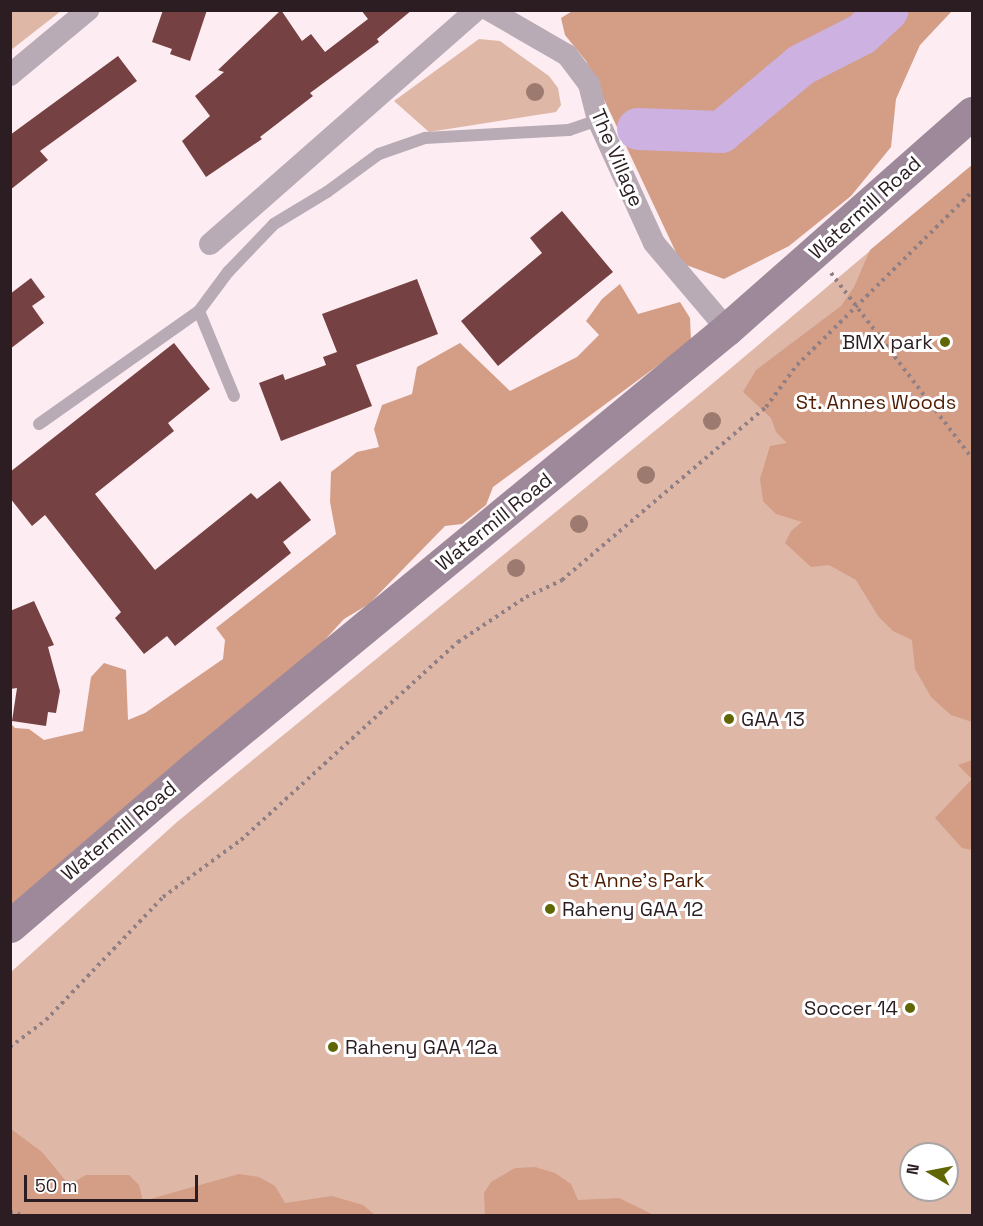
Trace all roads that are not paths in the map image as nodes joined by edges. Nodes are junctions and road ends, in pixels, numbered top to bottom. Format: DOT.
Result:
graph roads {
  1 [pos="88,10"];
  2 [pos="476,10"];
  3 [pos="489,10"];
  4 [pos="10,75"];
  5 [pos="972,113"];
  6 [pos="598,120"];
  7 [pos="210,244"];
  8 [pos="199,311"];
  9 [pos="726,329"];
  10 [pos="234,396"];
  11 [pos="39,424"];
  12 [pos="10,926"];
  1 -- 4 [label="street"];
  2 -- 7 [label="street"];
  3 -- 6 [label="street, The Village"];
  5 -- 9 [label="main road, Watermill Road"];
  6 -- 8 [label="lane"];
  6 -- 9 [label="street, The Village"];
  8 -- 10 [label="lane"];
  8 -- 11 [label="lane"];
  9 -- 12 [label="main road, Watermill Road"];
}
